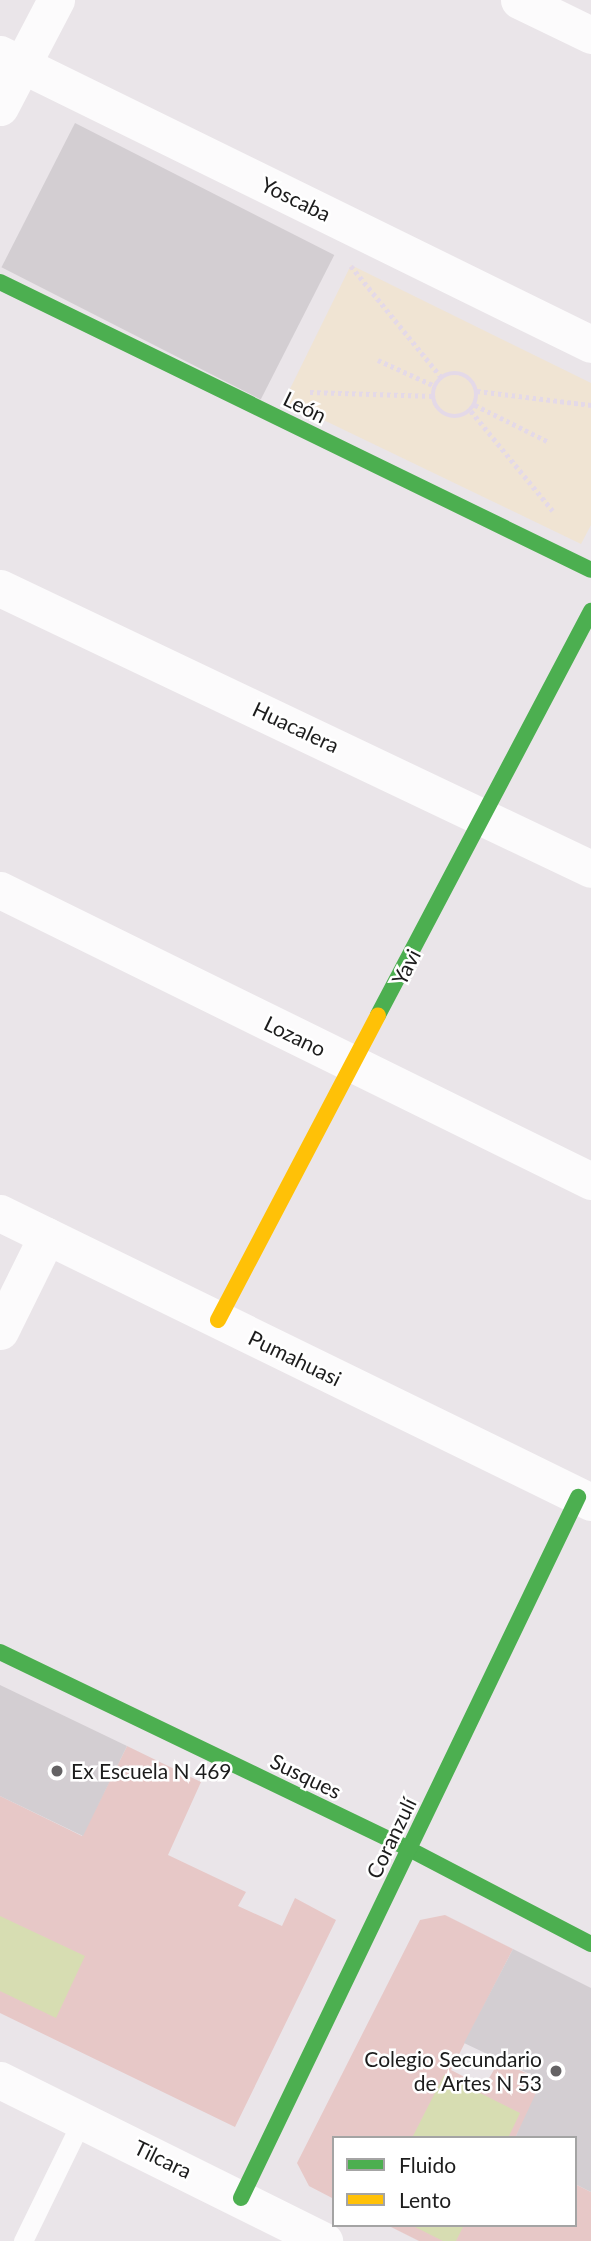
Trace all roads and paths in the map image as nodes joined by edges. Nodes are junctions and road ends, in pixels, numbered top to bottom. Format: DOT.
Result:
graph roads {
  1 [pos="56,0"];
  2 [pos="519,0"];
  3 [pos="591,35"];
  4 [pos="11,60"];
  5 [pos="0,107"];
  6 [pos="351,265"];
  7 [pos="0,282"];
  8 [pos="591,344"];
  9 [pos="378,360"];
  10 [pos="442,377"];
  11 [pos="435,386"];
  12 [pos="477,391"];
  13 [pos="302,392"];
  14 [pos="433,396"];
  15 [pos="475,405"];
  16 [pos="591,405"];
  17 [pos="471,411"];
  18 [pos="549,442"];
  19 [pos="555,514"];
  20 [pos="591,570"];
  21 [pos="0,588"];
  22 [pos="591,611"];
  23 [pos="484,816"];
  24 [pos="591,869"];
  25 [pos="0,890"];
  26 [pos="355,1066"];
  27 [pos="591,1181"];
  28 [pos="0,1213"];
  29 [pos="47,1236"];
  30 [pos="218,1321"];
  31 [pos="0,1331"];
  32 [pos="584,1499"];
  33 [pos="0,1652"];
  34 [pos="409,1849"];
  35 [pos="591,1944"];
  36 [pos="0,2080"];
  37 [pos="82,2120"];
  38 [pos="241,2198"];
  39 [pos="23,2241"];
  40 [pos="324,2241"];
  1 -- 4 [label="street"];
  2 -- 3 [label="street"];
  4 -- 5 [label="street"];
  4 -- 8 [label="street, Yoscaba"];
  6 -- 10 [label="path"];
  7 -- 20 [label="street, León"];
  9 -- 11 [label="path"];
  10 -- 11 [label="path"];
  10 -- 12 [label="path"];
  11 -- 14 [label="path"];
  12 -- 15 [label="path"];
  12 -- 16 [label="path"];
  13 -- 14 [label="path"];
  14 -- 17 [label="path"];
  15 -- 17 [label="path"];
  15 -- 18 [label="path"];
  17 -- 19 [label="path"];
  21 -- 23 [label="street, Huacalera"];
  22 -- 23 [label="street, Yavi"];
  23 -- 24 [label="street, Huacalera"];
  23 -- 26 [label="street, Yavi"];
  25 -- 26 [label="street, Lozano"];
  26 -- 27 [label="street, Lozano"];
  26 -- 30 [label="street, Yavi"];
  28 -- 29 [label="street, Pumahuasi"];
  29 -- 30 [label="street, Pumahuasi"];
  29 -- 31 [label="street"];
  30 -- 32 [label="street, Pumahuasi"];
  32 -- 34 [label="street, Coranzulí"];
  33 -- 34 [label="street, Susques"];
  34 -- 35 [label="street, Susques"];
  34 -- 38 [label="street, Coranzulí"];
  36 -- 37 [label="street, Tilcara"];
  37 -- 38 [label="street, Tilcara"];
  37 -- 39 [label="lane"];
  38 -- 40 [label="street, Tilcara"];
}
